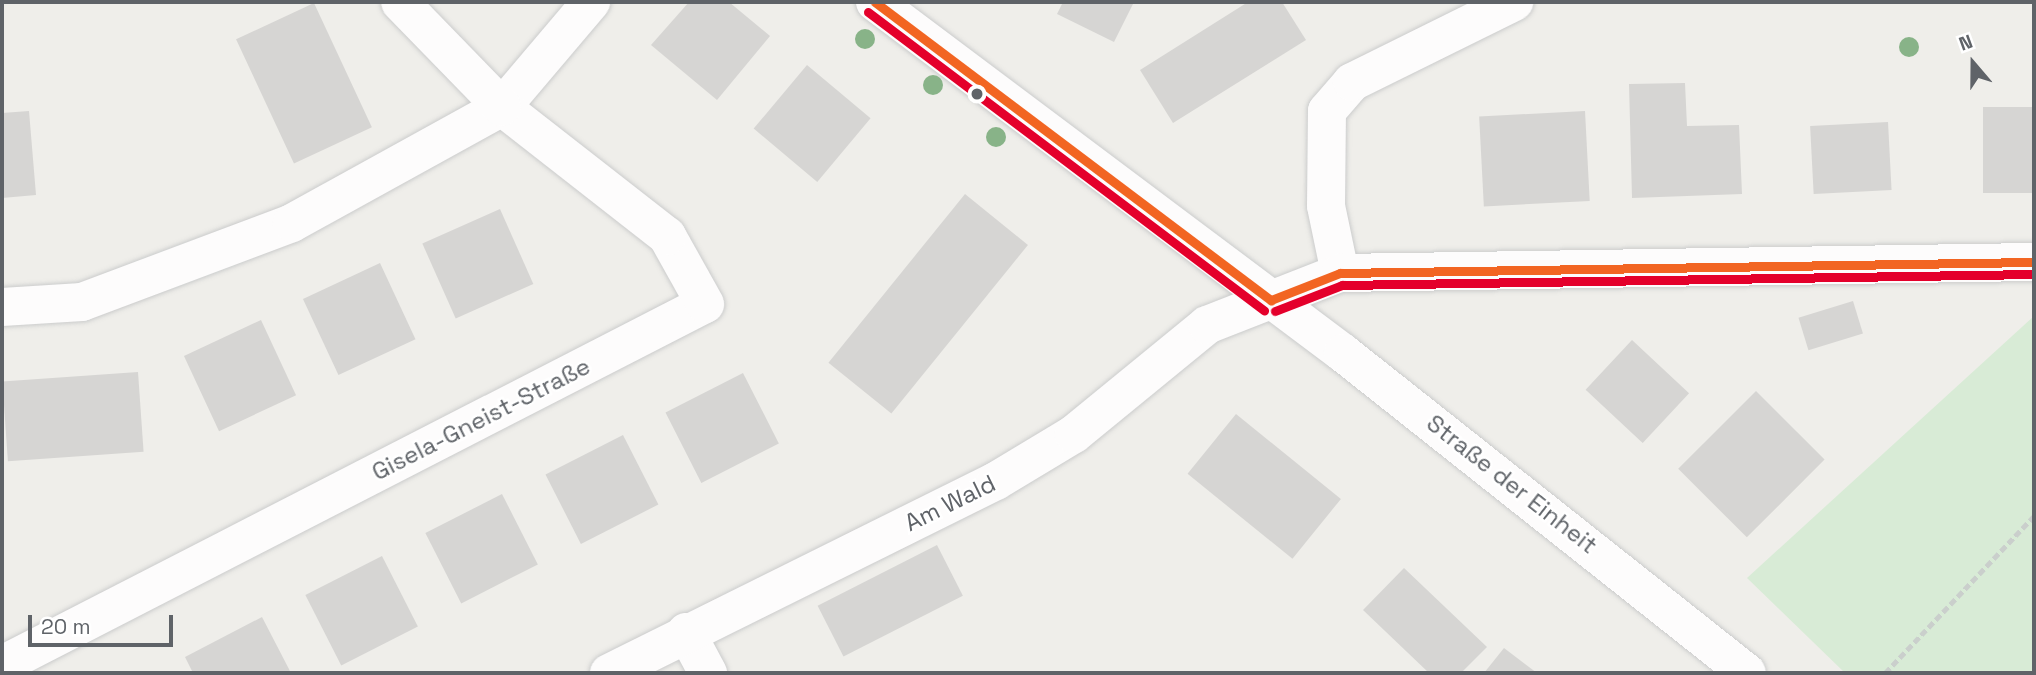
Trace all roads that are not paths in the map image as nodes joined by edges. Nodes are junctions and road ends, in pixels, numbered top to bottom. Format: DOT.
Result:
graph roads {
  1 [pos="400,2"];
  2 [pos="590,2"];
  3 [pos="875,2"];
  4 [pos="1514,2"];
  5 [pos="502,107"];
  6 [pos="2034,262"];
  7 [pos="1340,273"];
  8 [pos="1271,300"];
  9 [pos="2,307"];
  10 [pos="686,632"];
  11 [pos="2,665"];
  12 [pos="609,673"];
  13 [pos="708,673"];
  14 [pos="1747,673"];
  1 -- 5 [label="street"];
  2 -- 5 [label="street"];
  3 -- 8 [label="street, Straße der Einheit"];
  4 -- 7 [label="street"];
  5 -- 9 [label="street"];
  5 -- 11 [label="street, Gisela-Gneist-Straße"];
  6 -- 7 [label="street"];
  7 -- 8 [label="street, Am Wald"];
  8 -- 10 [label="street, Am Wald"];
  8 -- 14 [label="street, Straße der Einheit"];
  10 -- 12 [label="street, Am Wald"];
  10 -- 13 [label="street"];
}
